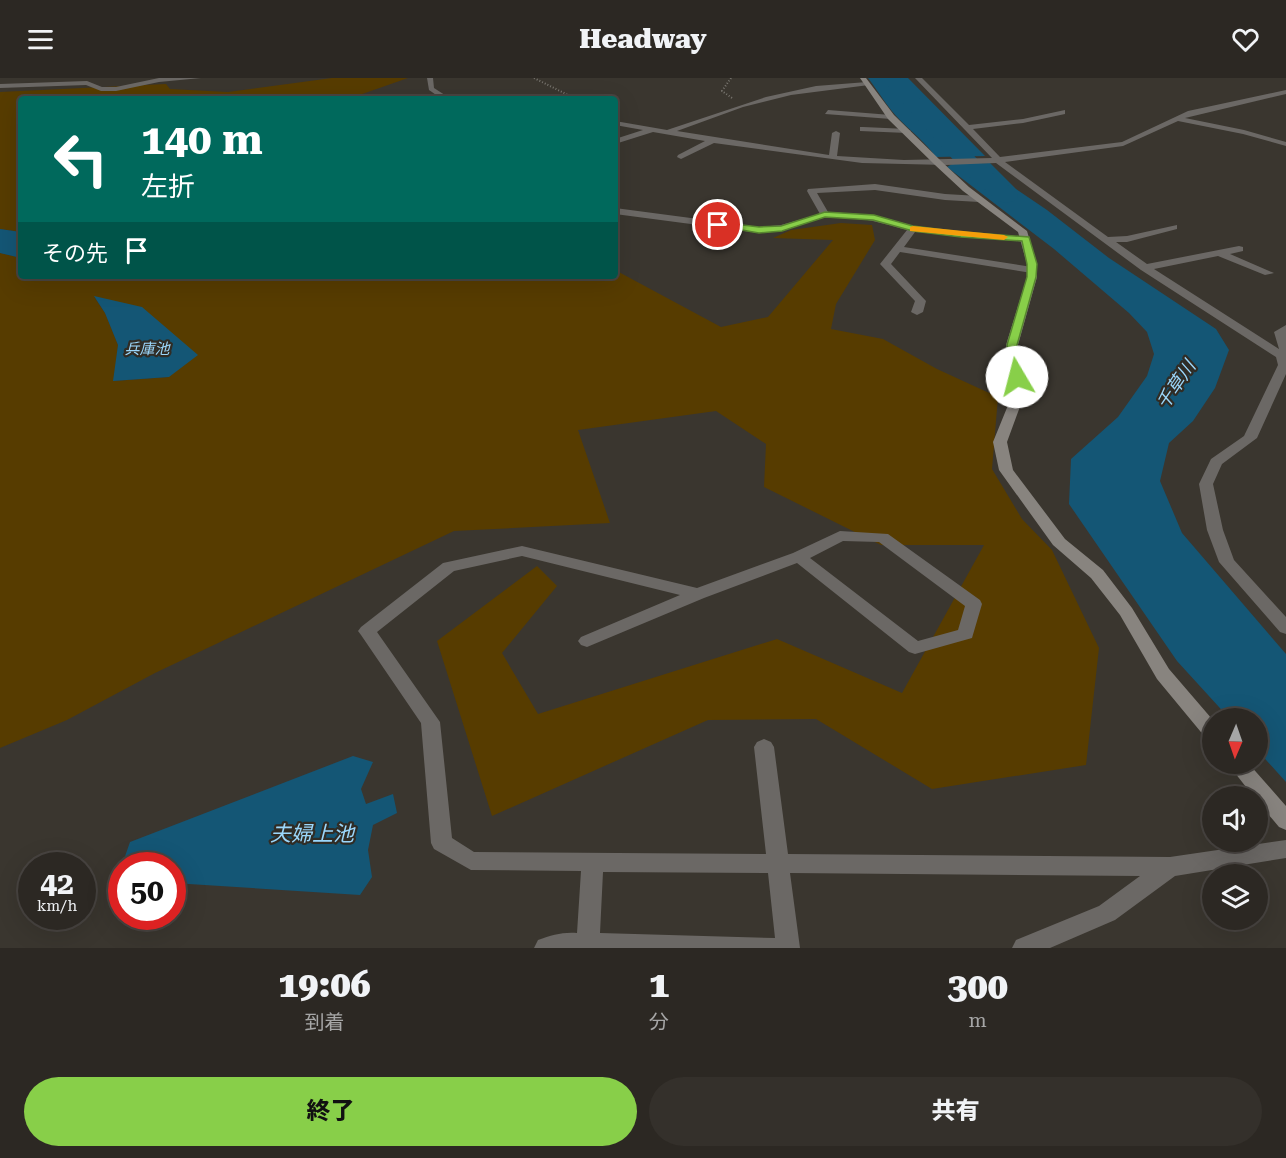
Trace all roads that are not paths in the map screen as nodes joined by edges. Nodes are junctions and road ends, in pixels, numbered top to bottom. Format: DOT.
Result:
graph roads {
  1 [pos="198,78"];
  2 [pos="430,78"];
  3 [pos="918,78"];
  4 [pos="865,81"];
  5 [pos="0,86"];
  6 [pos="1286,92"];
  7 [pos="442,96"];
  8 [pos="828,112"];
  9 [pos="1062,112"];
  10 [pos="891,117"];
  11 [pos="1176,118"];
  12 [pos="618,124"];
  13 [pos="966,128"];
  14 [pos="863,129"];
  15 [pos="651,130"];
  16 [pos="907,131"];
  17 [pos="668,132"];
  18 [pos="836,133"];
  19 [pos="713,140"];
  20 [pos="618,141"];
  21 [pos="1286,144"];
  22 [pos="681,157"];
  23 [pos="833,157"];
  24 [pos="996,161"];
  25 [pos="941,163"];
  26 [pos="979,199"];
  27 [pos="618,211"];
  28 [pos="825,215"];
  29 [pos="1162,222"];
  30 [pos="1174,227"];
  31 [pos="913,229"];
  32 [pos="1187,232"];
  33 [pos="1026,239"];
  34 [pos="1106,240"];
  35 [pos="897,249"];
  36 [pos="1239,249"];
  37 [pos="1219,253"];
  38 [pos="1145,268"];
  39 [pos="1032,270"];
  40 [pos="1269,273"];
  41 [pos="917,312"];
  42 [pos="1286,328"];
  43 [pos="1281,355"];
  44 [pos="799,557"];
  45 [pos="698,594"];
  46 [pos="1286,628"];
  47 [pos="587,641"];
  48 [pos="1202,720"];
  49 [pos="764,747"];
  50 [pos="1246,774"];
  51 [pos="1286,821"];
  52 [pos="1286,849"];
  53 [pos="592,862"];
  54 [pos="778,863"];
  55 [pos="1170,867"];
  56 [pos="588,946"];
  57 [pos="546,948"];
  58 [pos="773,948"];
  59 [pos="788,948"];
  60 [pos="1024,948"];
  1 -- 5 [label="street"];
  2 -- 7 [label="street"];
  3 -- 13 [label="street"];
  4 -- 10 [label="main road"];
  4 -- 17 [label="street"];
  6 -- 11 [label="street"];
  8 -- 10 [label="street"];
  9 -- 13 [label="street"];
  10 -- 16 [label="main road"];
  11 -- 21 [label="street"];
  11 -- 24 [label="street"];
  12 -- 15 [label="street"];
  13 -- 24 [label="street"];
  14 -- 16 [label="street"];
  15 -- 17 [label="street"];
  15 -- 20 [label="street"];
  16 -- 25 [label="main road"];
  17 -- 19 [label="street"];
  18 -- 23 [label="street"];
  19 -- 22 [label="street"];
  19 -- 23 [label="street"];
  23 -- 25 [label="street"];
  24 -- 25 [label="street"];
  24 -- 34 [label="street"];
  25 -- 26 [label="main road"];
  26 -- 28 [label="street"];
  26 -- 33 [label="main road"];
  27 -- 28 [label="street"];
  28 -- 31 [label="street"];
  29 -- 30 [label="street"];
  30 -- 32 [label="street"];
  30 -- 34 [label="street"];
  31 -- 33 [label="street"];
  31 -- 35 [label="street"];
  33 -- 39 [label="main road"];
  34 -- 38 [label="street"];
  35 -- 39 [label="street"];
  35 -- 41 [label="street"];
  36 -- 37 [label="street"];
  37 -- 38 [label="street"];
  37 -- 40 [label="street"];
  38 -- 43 [label="street"];
  39 -- 48 [label="main road"];
  42 -- 43 [label="street"];
  43 -- 46 [label="street"];
  44 -- 44 [label="street"];
  44 -- 45 [label="street"];
  45 -- 47 [label="street"];
  45 -- 53 [label="street"];
  49 -- 54 [label="street"];
  50 -- 51 [label="main road"];
  52 -- 55 [label="street"];
  53 -- 54 [label="street"];
  53 -- 56 [label="street"];
  54 -- 55 [label="street"];
  54 -- 59 [label="street"];
  55 -- 60 [label="street"];
  56 -- 57 [label="street"];
  56 -- 58 [label="street"];
}
